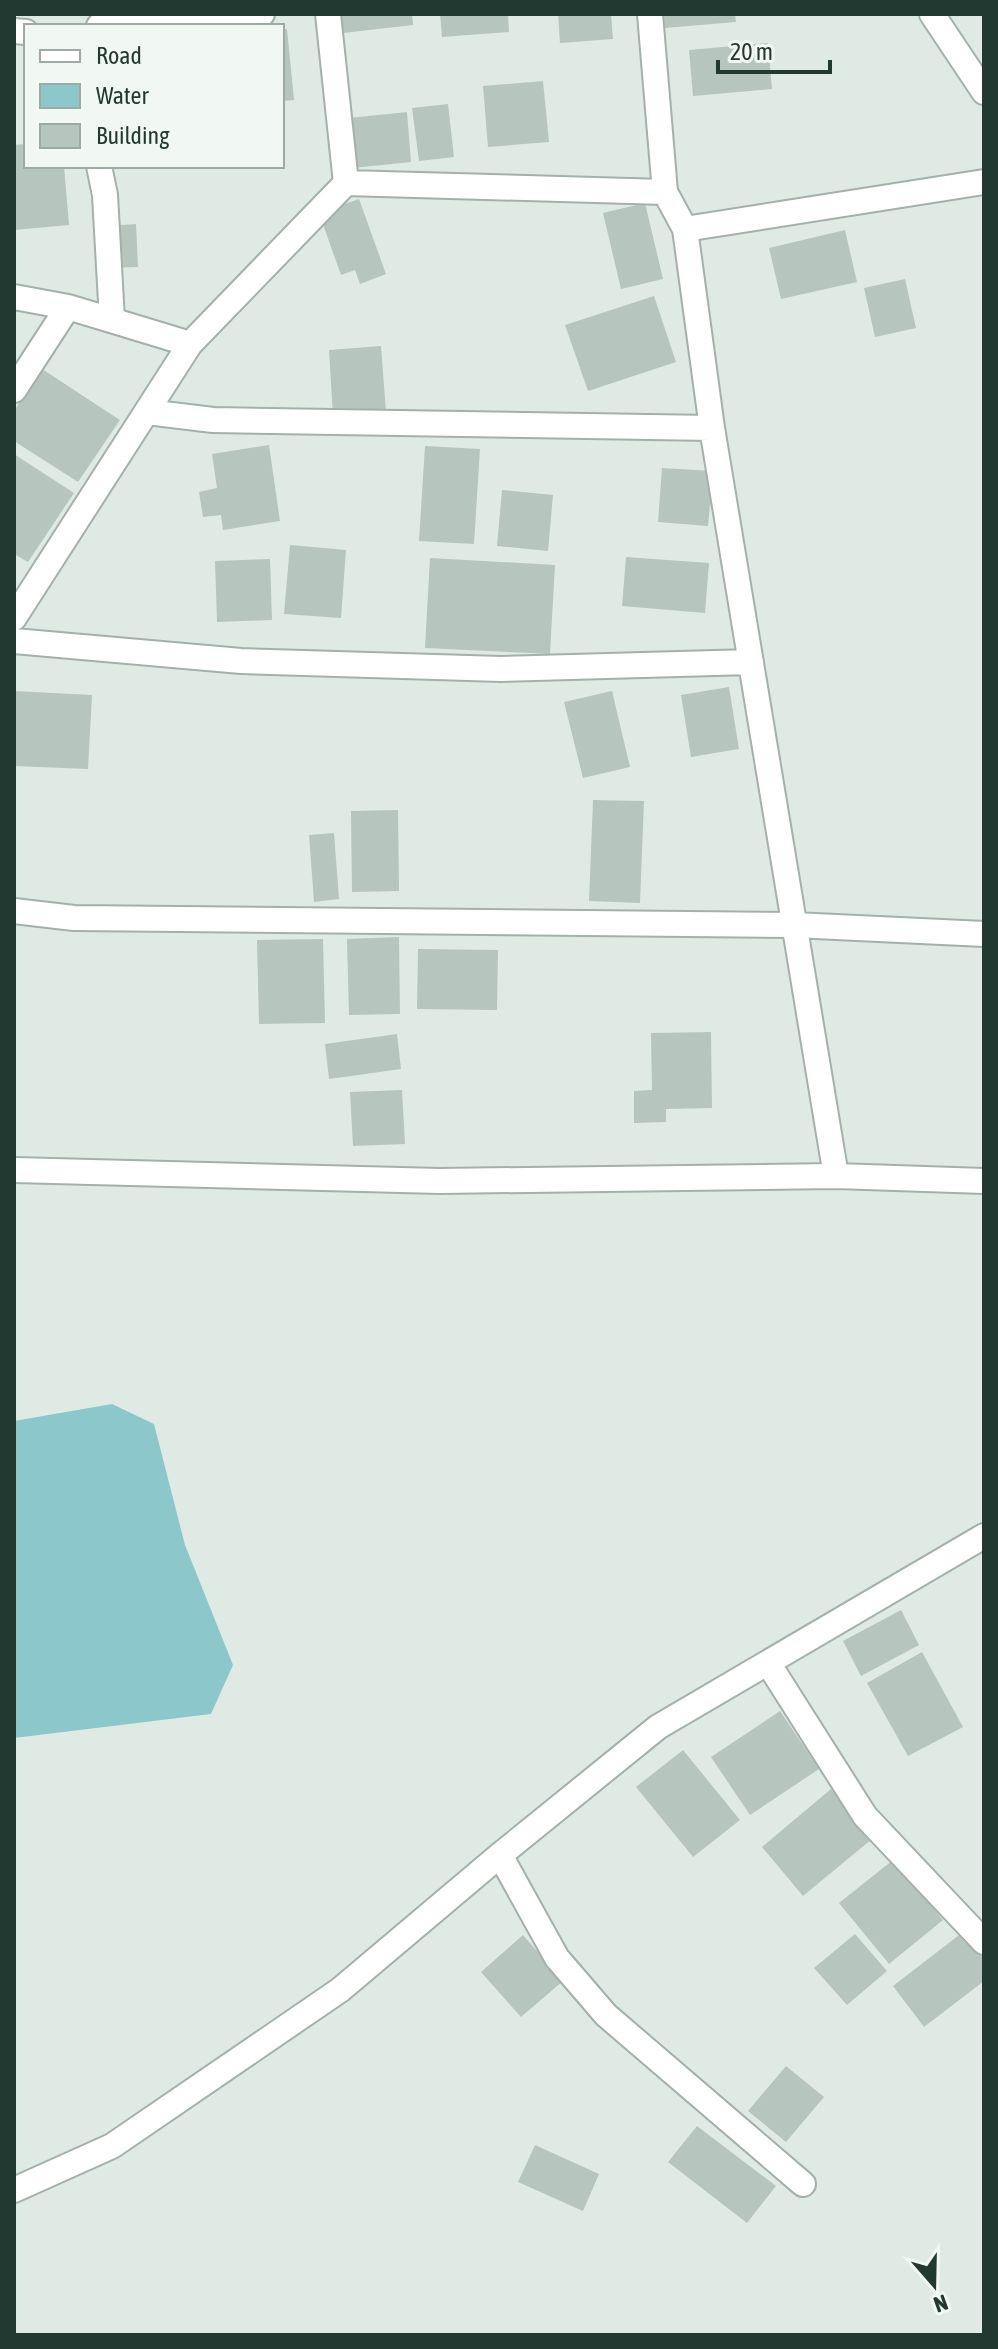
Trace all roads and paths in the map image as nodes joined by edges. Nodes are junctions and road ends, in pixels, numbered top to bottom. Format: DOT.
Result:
graph roads {
  1 [pos="262,14"];
  2 [pos="328,14"];
  3 [pos="650,14"];
  4 [pos="932,14"];
  5 [pos="126,24"];
  6 [pos="984,92"];
  7 [pos="99,168"];
  8 [pos="984,182"];
  9 [pos="346,183"];
  10 [pos="665,192"];
  11 [pos="685,229"];
  12 [pos="14,297"];
  13 [pos="68,307"];
  14 [pos="112,320"];
  15 [pos="190,344"];
  16 [pos="14,390"];
  17 [pos="147,412"];
  18 [pos="712,428"];
  19 [pos="14,618"];
  20 [pos="14,641"];
  21 [pos="751,662"];
  22 [pos="14,911"];
  23 [pos="794,925"];
  24 [pos="984,934"];
  25 [pos="14,1170"];
  26 [pos="836,1176"];
  27 [pos="984,1181"];
  28 [pos="984,1536"];
  29 [pos="768,1663"];
  30 [pos="500,1855"];
  31 [pos="984,1942"];
  32 [pos="803,2184"];
  33 [pos="14,2190"];
  1 -- 5 [label="street"];
  2 -- 9 [label="street"];
  3 -- 10 [label="street"];
  4 -- 6 [label="street"];
  7 -- 14 [label="street"];
  8 -- 11 [label="street"];
  9 -- 10 [label="street"];
  9 -- 15 [label="street"];
  10 -- 11 [label="street"];
  11 -- 18 [label="street"];
  12 -- 13 [label="street"];
  13 -- 14 [label="street"];
  13 -- 16 [label="street"];
  14 -- 15 [label="street"];
  15 -- 17 [label="street"];
  17 -- 18 [label="street"];
  17 -- 19 [label="street"];
  18 -- 21 [label="street"];
  20 -- 21 [label="street"];
  21 -- 23 [label="street"];
  22 -- 23 [label="street"];
  23 -- 24 [label="street"];
  23 -- 26 [label="street"];
  25 -- 26 [label="street"];
  26 -- 27 [label="street"];
  28 -- 29 [label="street"];
  29 -- 30 [label="street"];
  29 -- 31 [label="street"];
  30 -- 32 [label="street"];
  30 -- 33 [label="street"];
}
